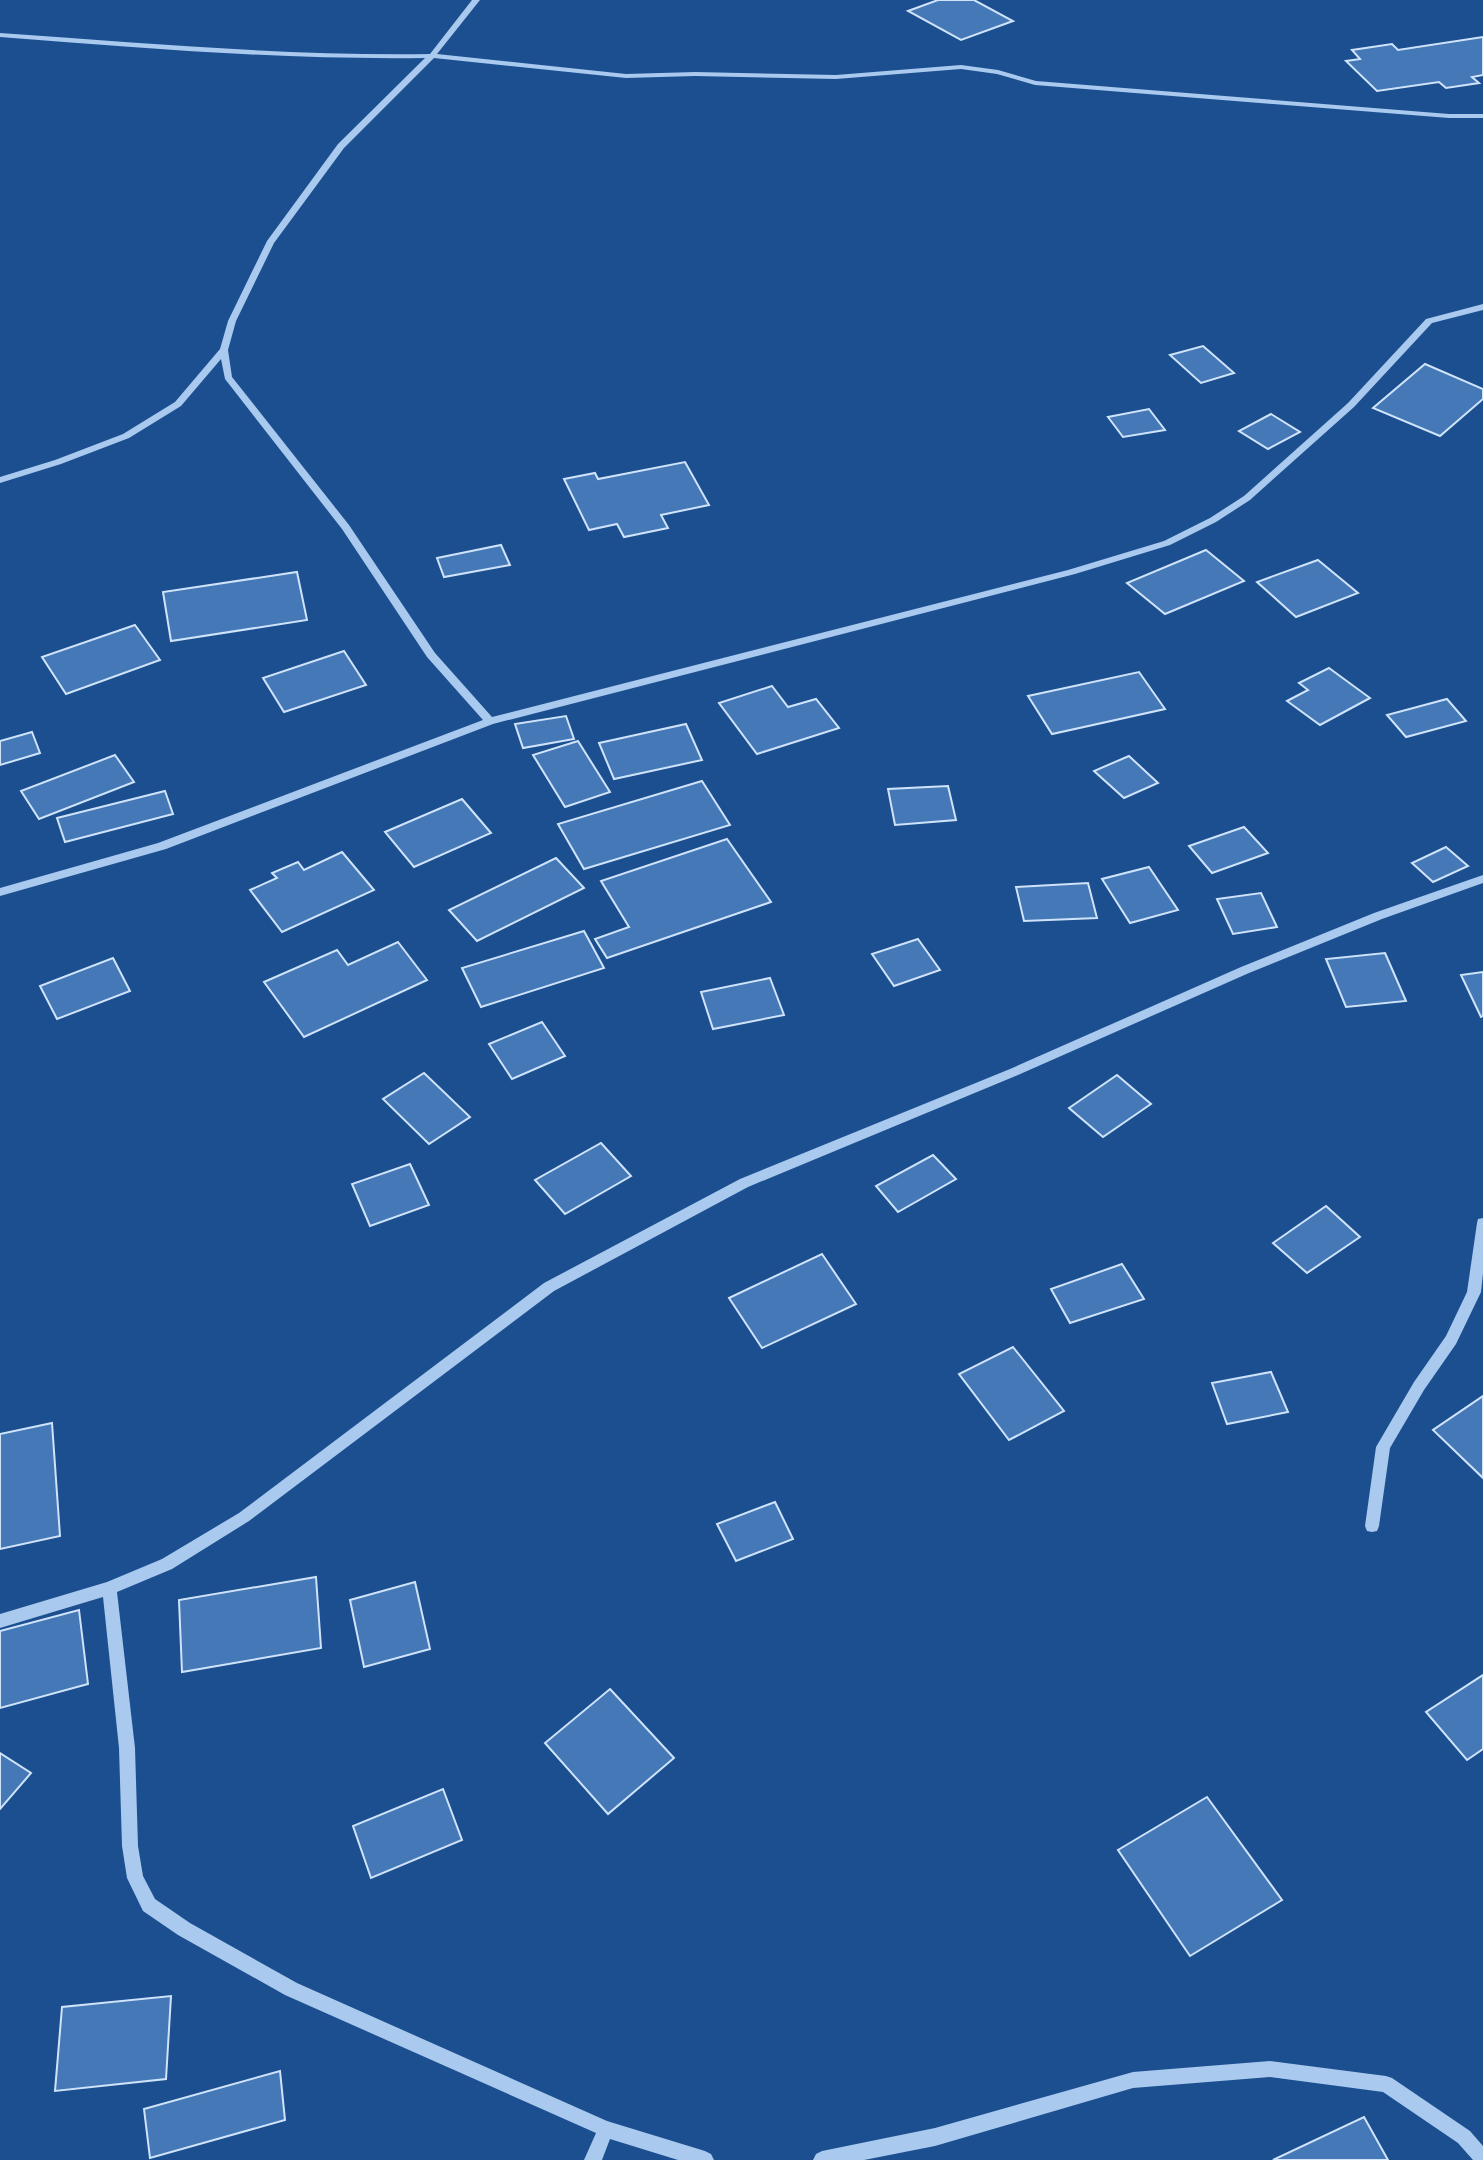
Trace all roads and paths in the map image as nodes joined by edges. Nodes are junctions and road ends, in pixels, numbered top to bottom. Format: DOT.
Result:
graph roads {
  1 [pos="476,0"];
  2 [pos="0,35"];
  3 [pos="432,56"];
  4 [pos="1483,116"];
  5 [pos="1483,307"];
  6 [pos="224,350"];
  7 [pos="0,480"];
  8 [pos="490,721"];
  9 [pos="1483,879"];
  10 [pos="0,891"];
  11 [pos="1483,1223"];
  12 [pos="1372,1526"];
  13 [pos="109,1588"];
  14 [pos="0,1621"];
  15 [pos="606,2129"];
  16 [pos="1483,2159"];
  17 [pos="593,2160"];
  18 [pos="705,2160"];
  19 [pos="822,2160"];
  1 -- 3 [label="street"];
  2 -- 3 [label="street"];
  3 -- 4 [label="street"];
  3 -- 6 [label="street"];
  5 -- 8 [label="street"];
  6 -- 7 [label="street"];
  6 -- 8 [label="street"];
  8 -- 10 [label="street"];
  9 -- 13 [label="street"];
  11 -- 12 [label="street"];
  13 -- 14 [label="street"];
  13 -- 15 [label="street"];
  15 -- 17 [label="street"];
  15 -- 18 [label="street"];
  16 -- 19 [label="street"];
}
